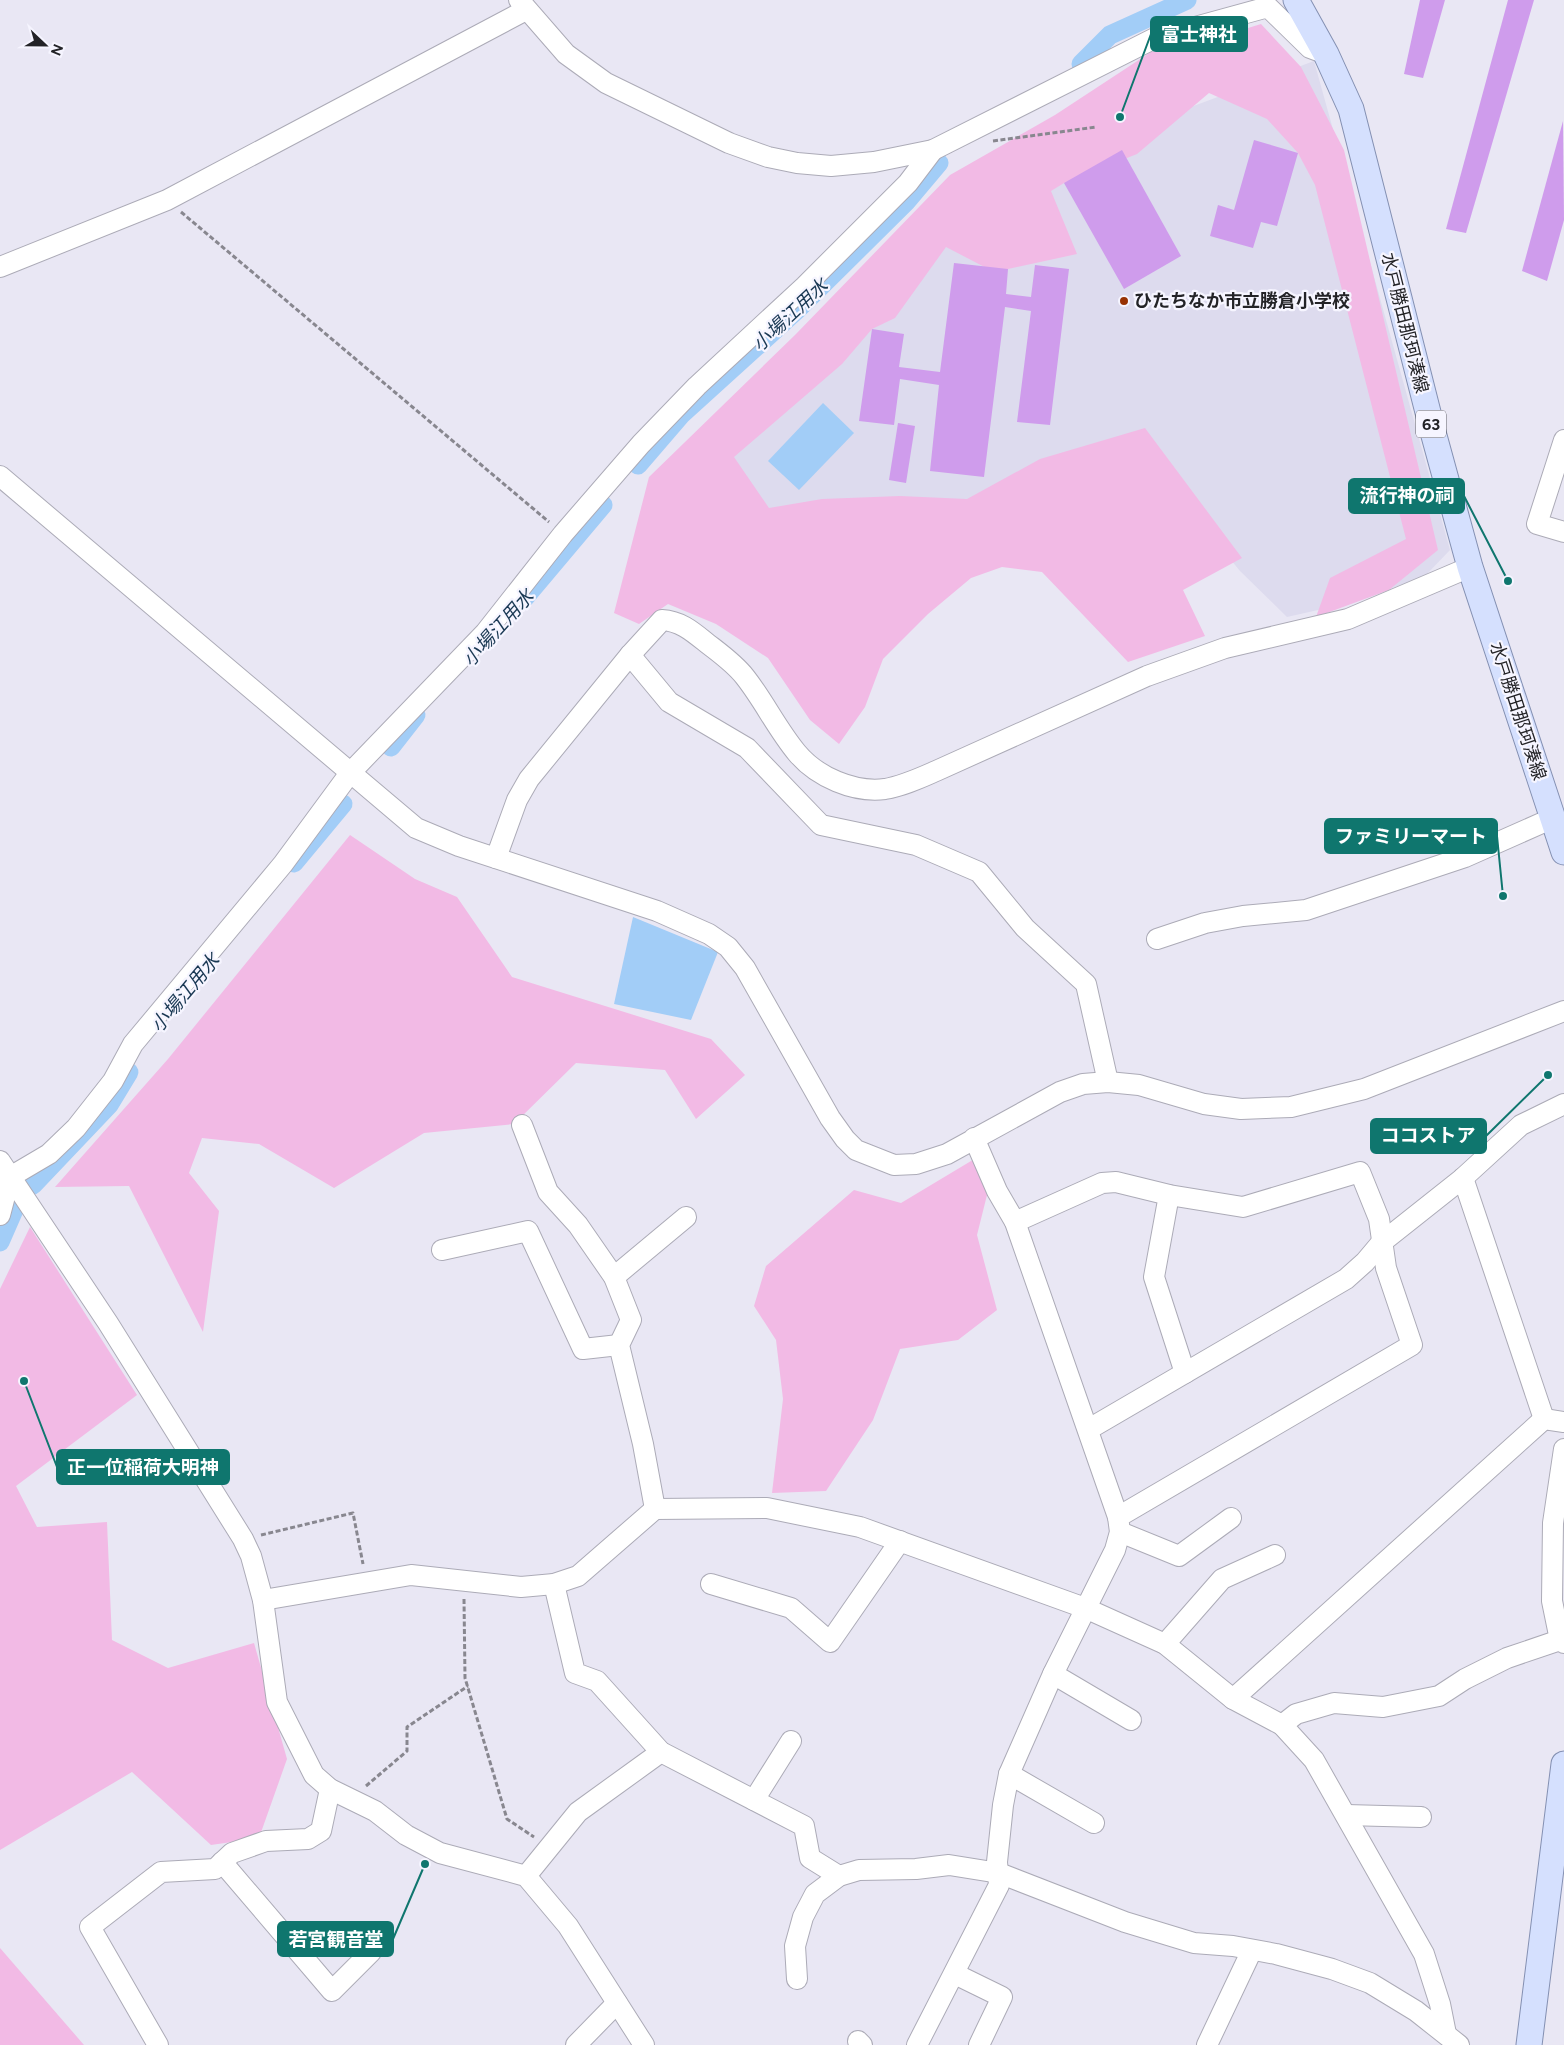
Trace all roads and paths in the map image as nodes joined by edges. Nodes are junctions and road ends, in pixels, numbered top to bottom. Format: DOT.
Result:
graph roads {
  1 [pos="1296,0"];
  2 [pos="522,5"];
  3 [pos="1326,54"];
  4 [pos="1096,127"];
  5 [pos="991,142"];
  6 [pos="933,150"];
  7 [pos="168,200"];
  8 [pos="0,267"];
  9 [pos="1564,440"];
  10 [pos="0,476"];
  11 [pos="1564,532"];
  12 [pos="563,534"];
  13 [pos="1470,567"];
  14 [pos="630,655"];
  15 [pos="350,773"];
  16 [pos="1553,818"];
  17 [pos="1564,852"];
  18 [pos="496,858"];
  19 [pos="1157,939"];
  20 [pos="1564,1011"];
  21 [pos="1108,1082"];
  22 [pos="1564,1104"];
  23 [pos="522,1125"];
  24 [pos="974,1138"];
  25 [pos="5,1169"];
  26 [pos="1463,1178"];
  27 [pos="1169,1195"];
  28 [pos="0,1216"];
  29 [pos="686,1217"];
  30 [pos="1015,1222"];
  31 [pos="1381,1243"];
  32 [pos="442,1250"];
  33 [pos="614,1277"];
  34 [pos="619,1345"];
  35 [pos="1185,1373"];
  36 [pos="1544,1419"];
  37 [pos="1564,1422"];
  38 [pos="1088,1429"];
  39 [pos="1564,1448"];
  40 [pos="655,1509"];
  41 [pos="1232,1518"];
  42 [pos="1119,1525"];
  43 [pos="243,1539"];
  44 [pos="900,1541"];
  45 [pos="1275,1555"];
  46 [pos="463,1581"];
  47 [pos="367,1582"];
  48 [pos="554,1584"];
  49 [pos="711,1584"];
  50 [pos="263,1600"];
  51 [pos="1085,1608"];
  52 [pos="1562,1642"];
  53 [pos="1165,1644"];
  54 [pos="1053,1674"];
  55 [pos="468,1686"];
  56 [pos="1233,1699"];
  57 [pos="1131,1720"];
  58 [pos="1282,1725"];
  59 [pos="791,1741"];
  60 [pos="661,1752"];
  61 [pos="1564,1764"];
  62 [pos="1009,1774"];
  63 [pos="330,1790"];
  64 [pos="350,1798"];
  65 [pos="754,1800"];
  66 [pos="1346,1815"];
  67 [pos="1421,1817"];
  68 [pos="1094,1822"];
  69 [pos="549,1846"];
  70 [pos="222,1862"];
  71 [pos="999,1873"];
  72 [pos="526,1876"];
  73 [pos="839,1876"];
  74 [pos="1252,1950"];
  75 [pos="371,1952"];
  76 [pos="955,1974"];
  77 [pos="797,1979"];
  78 [pos="617,2003"];
  79 [pos="1452,2040"];
  80 [pos="158,2045"];
  81 [pos="576,2045"];
  82 [pos="644,2045"];
  83 [pos="917,2045"];
  84 [pos="980,2045"];
  85 [pos="1207,2045"];
  86 [pos="1529,2045"];
  1 -- 3 [label="main road, 水戸勝田那珂湊線 / 63"];
  2 -- 6 [label="street"];
  2 -- 7 [label="street"];
  3 -- 6 [label="street"];
  3 -- 13 [label="main road, 水戸勝田那珂湊線 / 63"];
  4 -- 5 [label="path"];
  6 -- 12 [label="street"];
  7 -- 8 [label="street"];
  7 -- 12 [label="path"];
  9 -- 11 [label="street"];
  10 -- 15 [label="street"];
  12 -- 15 [label="street"];
  13 -- 14 [label="street"];
  13 -- 16 [label="main road, 水戸勝田那珂湊線 / 63"];
  14 -- 18 [label="street"];
  14 -- 21 [label="street"];
  15 -- 18 [label="street"];
  15 -- 25 [label="street"];
  16 -- 17 [label="main road, 水戸勝田那珂湊線 / 63"];
  16 -- 19 [label="street"];
  18 -- 24 [label="street"];
  20 -- 21 [label="street"];
  21 -- 24 [label="street"];
  22 -- 26 [label="street"];
  23 -- 33 [label="street"];
  24 -- 30 [label="street"];
  25 -- 28 [label="street"];
  25 -- 43 [label="street"];
  26 -- 31 [label="street"];
  26 -- 36 [label="street"];
  27 -- 30 [label="street"];
  27 -- 31 [label="street"];
  27 -- 35 [label="street"];
  29 -- 33 [label="street"];
  30 -- 38 [label="street"];
  31 -- 35 [label="street"];
  31 -- 42 [label="street"];
  32 -- 34 [label="street"];
  33 -- 34 [label="street"];
  34 -- 40 [label="street"];
  35 -- 38 [label="street"];
  36 -- 37 [label="street"];
  36 -- 56 [label="street"];
  38 -- 42 [label="street"];
  39 -- 52 [label="street"];
  40 -- 44 [label="street"];
  40 -- 48 [label="street"];
  41 -- 42 [label="street"];
  42 -- 51 [label="street"];
  43 -- 47 [label="path"];
  43 -- 50 [label="street"];
  44 -- 49 [label="street"];
  44 -- 51 [label="street"];
  45 -- 53 [label="street"];
  46 -- 47 [label="street"];
  46 -- 48 [label="street"];
  46 -- 55 [label="path"];
  47 -- 50 [label="street"];
  48 -- 60 [label="street"];
  50 -- 63 [label="street"];
  51 -- 53 [label="street"];
  51 -- 54 [label="street"];
  52 -- 58 [label="street"];
  53 -- 56 [label="street"];
  54 -- 57 [label="street"];
  54 -- 62 [label="street"];
  55 -- 64 [label="path"];
  55 -- 69 [label="path"];
  56 -- 58 [label="street"];
  58 -- 66 [label="street"];
  59 -- 65 [label="street"];
  60 -- 65 [label="street"];
  60 -- 69 [label="street"];
  61 -- 86 [label="main road"];
  62 -- 68 [label="street"];
  62 -- 71 [label="street"];
  63 -- 64 [label="street"];
  63 -- 70 [label="street"];
  64 -- 72 [label="street"];
  65 -- 73 [label="street"];
  66 -- 67 [label="street"];
  66 -- 79 [label="street"];
  69 -- 72 [label="street"];
  70 -- 75 [label="street"];
  70 -- 80 [label="street"];
  71 -- 73 [label="street"];
  71 -- 74 [label="street"];
  71 -- 76 [label="street"];
  72 -- 78 [label="street"];
  73 -- 77 [label="street"];
  74 -- 79 [label="street"];
  74 -- 85 [label="street"];
  76 -- 83 [label="street"];
  76 -- 84 [label="street"];
  78 -- 81 [label="street"];
  78 -- 82 [label="street"];
}
